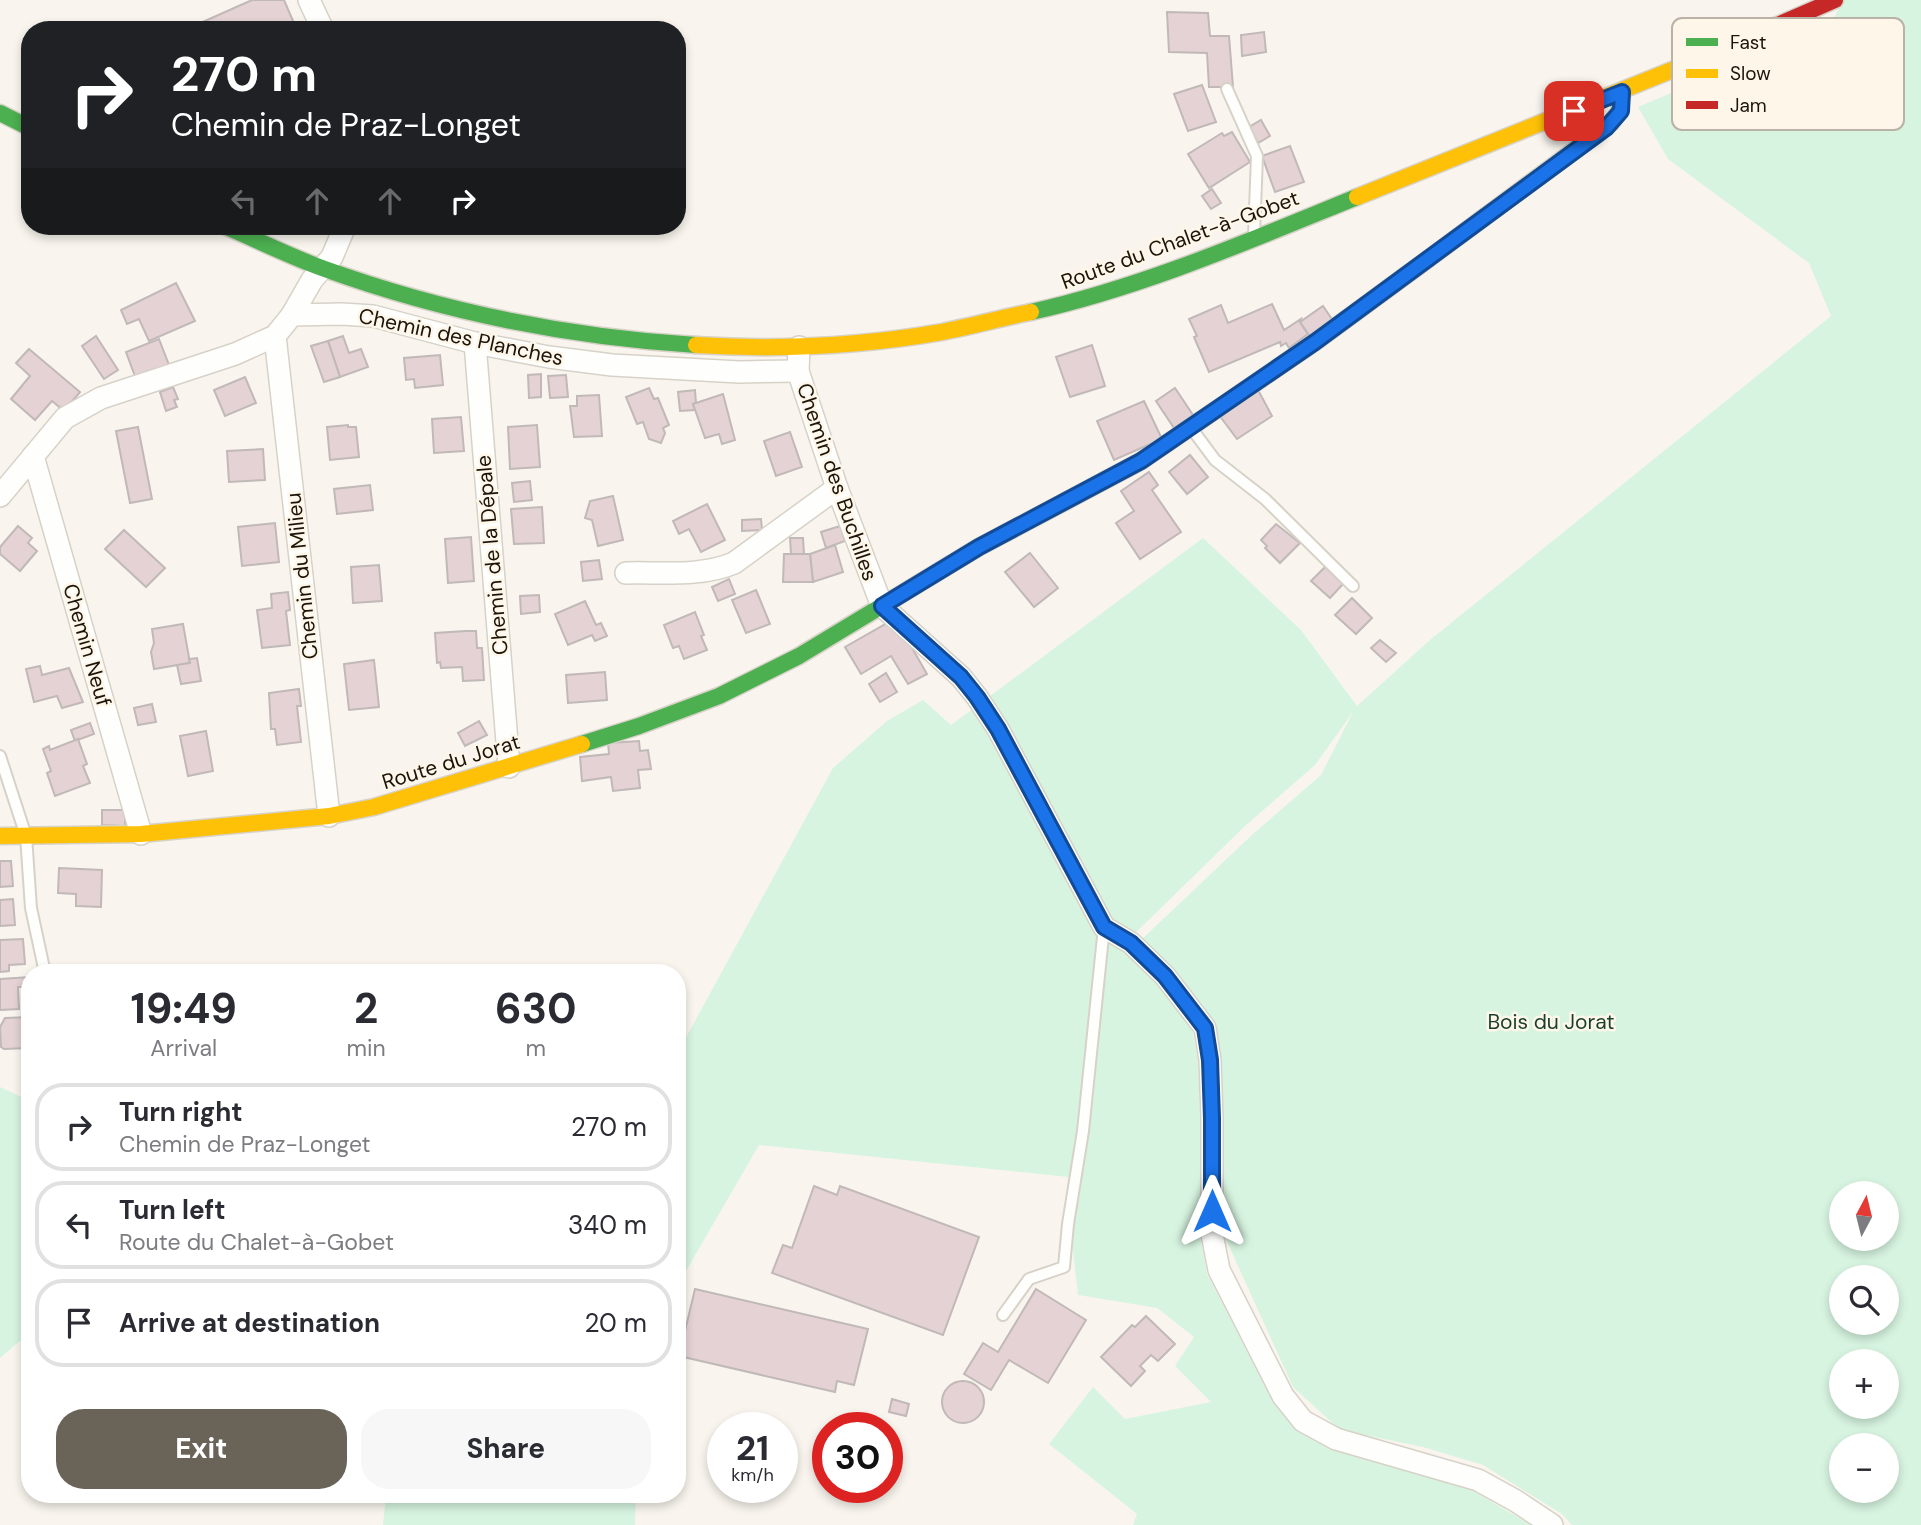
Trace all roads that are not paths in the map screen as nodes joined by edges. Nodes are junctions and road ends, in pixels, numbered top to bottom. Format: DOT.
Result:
graph roads {
  1 [pos="309,0"];
  2 [pos="1835,0"];
  3 [pos="1797,18"];
  4 [pos="319,21"];
  5 [pos="1672,71"];
  6 [pos="1227,89"];
  7 [pos="1622,92"];
  8 [pos="0,113"];
  9 [pos="21,124"];
  10 [pos="245,235"];
  11 [pos="341,235"];
  12 [pos="1254,238"];
  13 [pos="323,269"];
  14 [pos="292,315"];
  15 [pos="275,336"];
  16 [pos="475,343"];
  17 [pos="799,347"];
  18 [pos="798,371"];
  19 [pos="1191,427"];
  20 [pos="33,456"];
  21 [pos="837,488"];
  22 [pos="0,496"];
  23 [pos="626,573"];
  24 [pos="1353,586"];
  25 [pos="882,606"];
  26 [pos="0,756"];
  27 [pos="509,767"];
  28 [pos="329,816"];
  29 [pos="141,834"];
  30 [pos="0,836"];
  31 [pos="26,836"];
  32 [pos="1104,927"];
  33 [pos="43,964"];
  34 [pos="1003,1315"];
  35 [pos="1552,1525"];
  1 -- 4 [label="street"];
  2 -- 3 [label="street, Route du Chalet-à-Gobet"];
  5 -- 7 [label="street, Route du Chalet-à-Gobet"];
  6 -- 12 [label="lane"];
  7 -- 12 [label="street, Route du Chalet-à-Gobet"];
  7 -- 19 [label="street, Route du Jorat"];
  8 -- 9 [label="street"];
  10 -- 13 [label="street, Route du Chalet-à-Gobet"];
  11 -- 13 [label="street"];
  12 -- 17 [label="street, Route du Chalet-à-Gobet"];
  13 -- 14 [label="street"];
  13 -- 17 [label="street, Route du Chalet-à-Gobet"];
  14 -- 15 [label="street"];
  14 -- 16 [label="street, Chemin des Planches"];
  15 -- 20 [label="street"];
  15 -- 28 [label="street, Chemin du Milieu"];
  16 -- 18 [label="street, Chemin des Planches"];
  16 -- 27 [label="street, Chemin de la Dépale"];
  17 -- 18 [label="street, Chemin des Buchilles"];
  18 -- 21 [label="street, Chemin des Buchilles"];
  19 -- 24 [label="lane"];
  19 -- 25 [label="street, Route du Jorat"];
  20 -- 22 [label="street"];
  20 -- 29 [label="street, Chemin Neuf"];
  21 -- 23 [label="street"];
  21 -- 25 [label="street, Chemin des Buchilles"];
  25 -- 27 [label="street, Route du Jorat"];
  25 -- 32 [label="street, Chemin des Buchilles"];
  26 -- 31 [label="lane"];
  27 -- 28 [label="street, Route du Jorat"];
  28 -- 29 [label="street, Route du Jorat"];
  29 -- 31 [label="street, Route du Jorat"];
  30 -- 31 [label="street, Route du Jorat"];
  31 -- 33 [label="lane"];
  32 -- 34 [label="lane"];
  32 -- 35 [label="street, Chemin des Buchilles"];
}
